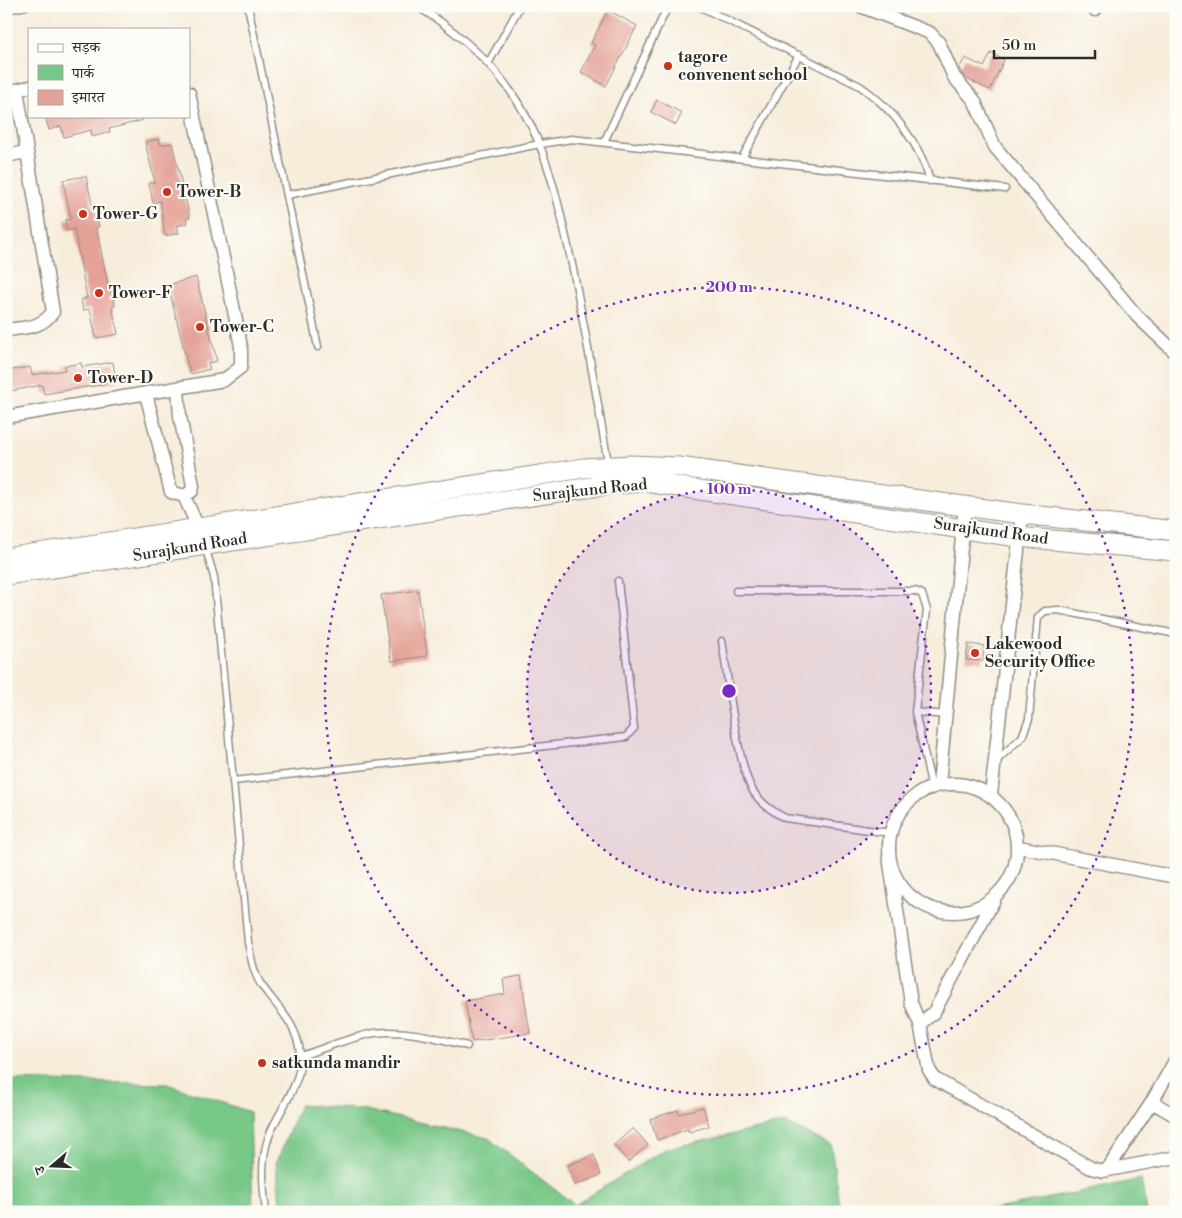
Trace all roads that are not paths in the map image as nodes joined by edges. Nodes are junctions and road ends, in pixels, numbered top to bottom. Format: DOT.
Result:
graph roads {
  1 [pos="26,6"];
  2 [pos="248,6"];
  3 [pos="416,6"];
  4 [pos="520,6"];
  5 [pos="668,6"];
  6 [pos="699,6"];
  7 [pos="860,6"];
  8 [pos="6,10"];
  9 [pos="799,55"];
  10 [pos="489,62"];
  11 [pos="17,90"];
  12 [pos="190,98"];
  13 [pos="604,142"];
  14 [pos="540,144"];
  15 [pos="26,152"];
  16 [pos="6,156"];
  17 [pos="742,158"];
  18 [pos="930,181"];
  19 [pos="1005,189"];
  20 [pos="287,195"];
  21 [pos="6,330"];
  22 [pos="318,347"];
  23 [pos="1176,353"];
  24 [pos="178,389"];
  25 [pos="146,394"];
  26 [pos="6,417"];
  27 [pos="610,475"];
  28 [pos="184,496"];
  29 [pos="965,505"];
  30 [pos="1022,514"];
  31 [pos="199,527"];
  32 [pos="963,528"];
  33 [pos="1176,531"];
  34 [pos="1018,537"];
  35 [pos="204,545"];
  36 [pos="1176,551"];
  37 [pos="6,558"];
  38 [pos="6,575"];
  39 [pos="618,580"];
  40 [pos="736,591"];
  41 [pos="1176,634"];
  42 [pos="722,641"];
  43 [pos="915,712"];
  44 [pos="946,715"];
  45 [pos="996,761"];
  46 [pos="233,781"];
  47 [pos="936,786"];
  48 [pos="991,795"];
  49 [pos="890,833"];
  50 [pos="1018,847"];
  51 [pos="889,857"];
  52 [pos="1176,877"];
  53 [pos="994,900"];
  54 [pos="920,1024"];
  55 [pos="467,1046"];
  56 [pos="301,1056"];
  57 [pos="1176,1059"];
  58 [pos="1152,1102"];
  59 [pos="1176,1116"];
  60 [pos="1176,1157"];
  61 [pos="1103,1171"];
  62 [pos="266,1212"];
  1 -- 8 [label="lane"];
  2 -- 20 [label="lane"];
  3 -- 10 [label="lane"];
  4 -- 10 [label="lane"];
  5 -- 13 [label="lane"];
  6 -- 9 [label="lane"];
  7 -- 23 [label="street"];
  9 -- 17 [label="lane"];
  9 -- 18 [label="lane"];
  10 -- 14 [label="lane"];
  11 -- 15 [label="street"];
  12 -- 24 [label="street"];
  13 -- 14 [label="lane"];
  13 -- 17 [label="lane"];
  14 -- 20 [label="lane"];
  14 -- 27 [label="lane"];
  15 -- 16 [label="street"];
  15 -- 21 [label="street"];
  17 -- 18 [label="lane"];
  18 -- 19 [label="lane"];
  20 -- 22 [label="lane"];
  24 -- 25 [label="street"];
  24 -- 28 [label="street"];
  25 -- 26 [label="street"];
  25 -- 28 [label="street"];
  27 -- 29 [label="main road, Surajkund Road"];
  27 -- 31 [label="main road, Surajkund Road"];
  27 -- 32 [label="main road, Surajkund Road"];
  27 -- 35 [label="main road, Surajkund Road"];
  28 -- 31 [label="street"];
  29 -- 30 [label="main road, Surajkund Road"];
  29 -- 32 [label="street"];
  30 -- 33 [label="main road, Surajkund Road"];
  30 -- 34 [label="street"];
  31 -- 35 [label="street"];
  31 -- 37 [label="main road, Surajkund Road"];
  32 -- 34 [label="main road, Surajkund Road"];
  32 -- 44 [label="street"];
  34 -- 36 [label="main road, Surajkund Road"];
  34 -- 45 [label="street"];
  35 -- 38 [label="main road, Surajkund Road"];
  35 -- 46 [label="lane"];
  39 -- 46 [label="lane"];
  40 -- 43 [label="lane"];
  41 -- 45 [label="lane"];
  42 -- 49 [label="lane"];
  43 -- 44 [label="lane"];
  43 -- 47 [label="lane"];
  44 -- 47 [label="street"];
  45 -- 48 [label="street"];
  46 -- 56 [label="lane"];
  47 -- 48 [label="street"];
  47 -- 49 [label="street"];
  48 -- 50 [label="street"];
  49 -- 51 [label="street"];
  50 -- 52 [label="street"];
  50 -- 53 [label="street"];
  51 -- 53 [label="street"];
  51 -- 54 [label="street"];
  53 -- 54 [label="street"];
  54 -- 61 [label="street"];
  55 -- 56 [label="lane"];
  56 -- 62 [label="lane"];
  57 -- 58 [label="street"];
  58 -- 59 [label="street"];
  58 -- 61 [label="street"];
  60 -- 61 [label="street"];
}
